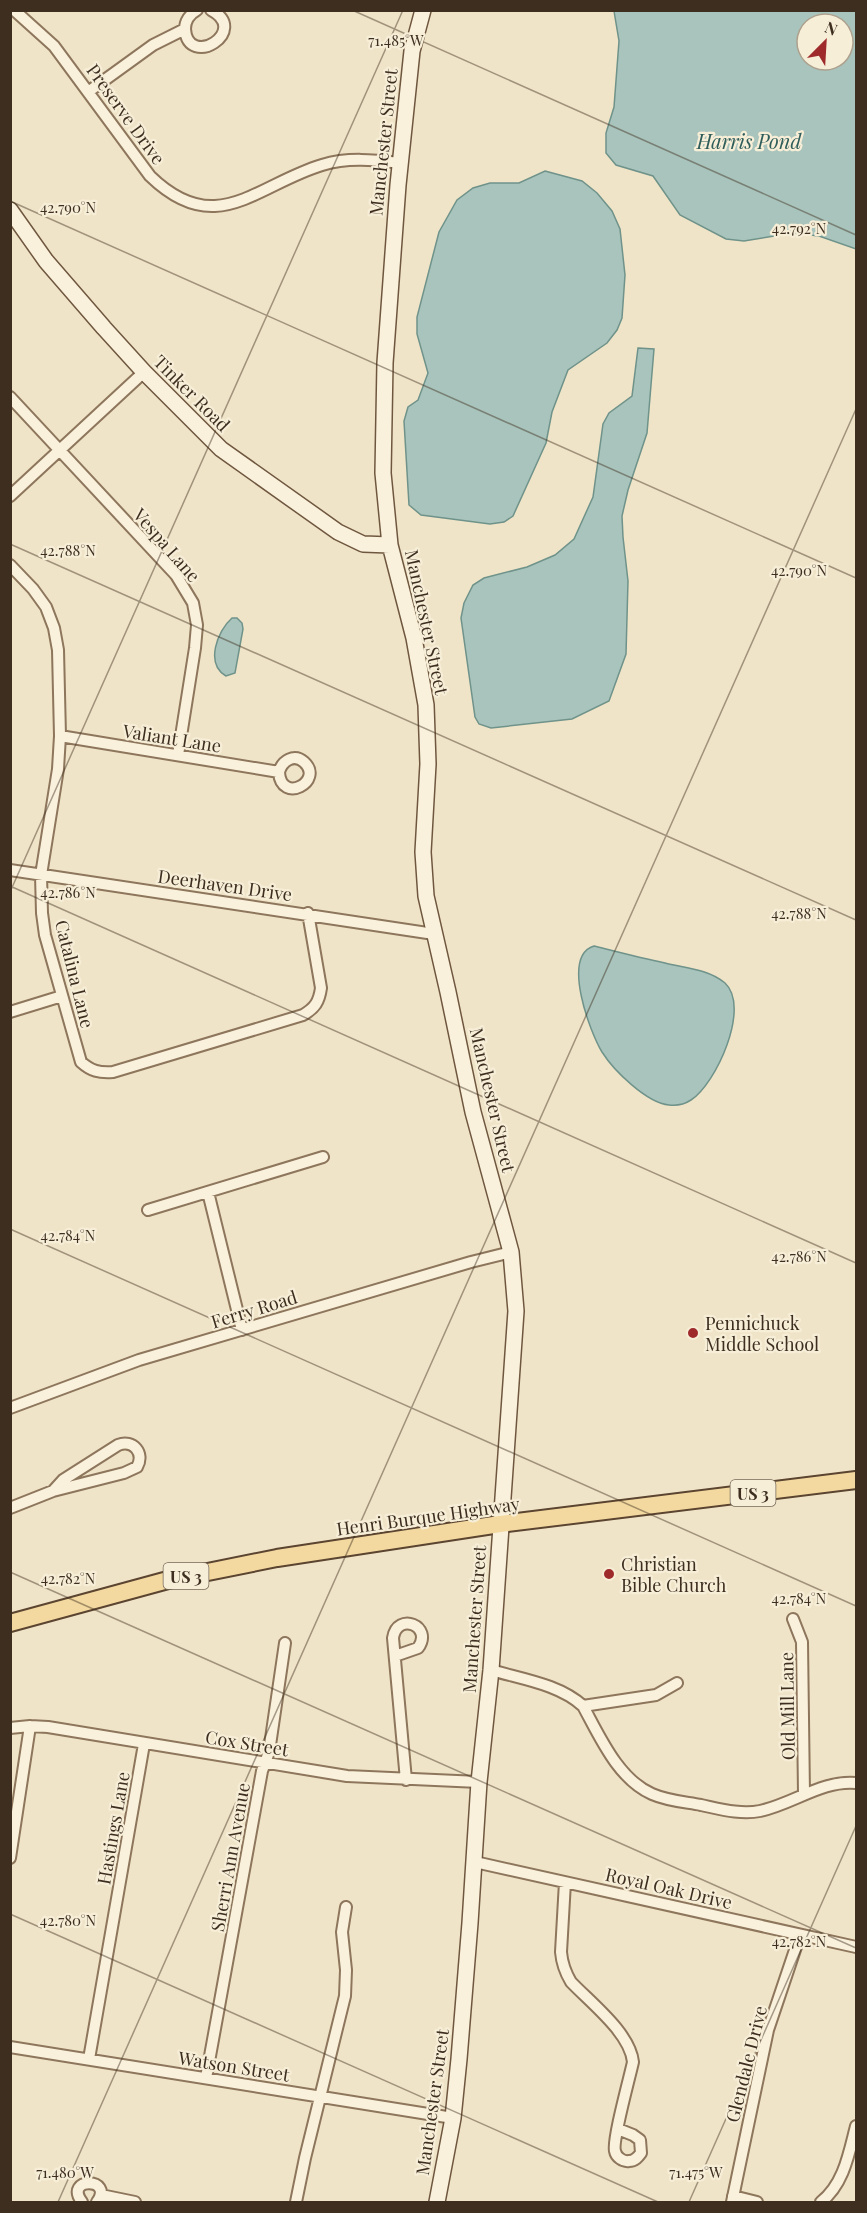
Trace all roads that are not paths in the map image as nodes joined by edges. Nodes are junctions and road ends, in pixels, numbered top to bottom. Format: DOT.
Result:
graph roads {
  1 [pos="14,10"];
  2 [pos="197,10"];
  3 [pos="211,10"];
  4 [pos="423,10"];
  5 [pos="185,28"];
  6 [pos="88,92"];
  7 [pos="400,163"];
  8 [pos="10,210"];
  9 [pos="144,372"];
  10 [pos="10,397"];
  11 [pos="60,451"];
  12 [pos="10,496"];
  13 [pos="390,545"];
  14 [pos="10,565"];
  15 [pos="60,736"];
  16 [pos="178,755"];
  17 [pos="279,772"];
  18 [pos="10,870"];
  19 [pos="41,875"];
  20 [pos="308,914"];
  21 [pos="434,934"];
  22 [pos="62,996"];
  23 [pos="10,1012"];
  24 [pos="323,1157"];
  25 [pos="208,1192"];
  26 [pos="148,1210"];
  27 [pos="511,1252"];
  28 [pos="242,1330"];
  29 [pos="10,1408"];
  30 [pos="856,1480"];
  31 [pos="53,1491"];
  32 [pos="10,1508"];
  33 [pos="500,1524"];
  34 [pos="793,1619"];
  35 [pos="10,1623"];
  36 [pos="285,1643"];
  37 [pos="395,1656"];
  38 [pos="491,1670"];
  39 [pos="676,1683"];
  40 [pos="583,1706"];
  41 [pos="30,1726"];
  42 [pos="10,1728"];
  43 [pos="144,1744"];
  44 [pos="266,1763"];
  45 [pos="406,1780"];
  46 [pos="479,1782"];
  47 [pos="856,1783"];
  48 [pos="804,1794"];
  49 [pos="10,1858"];
  50 [pos="475,1862"];
  51 [pos="566,1882"];
  52 [pos="346,1907"];
  53 [pos="801,1935"];
  54 [pos="856,1947"];
  55 [pos="10,2047"];
  56 [pos="88,2059"];
  57 [pos="206,2078"];
  58 [pos="321,2097"];
  59 [pos="453,2118"];
  60 [pos="856,2126"];
  61 [pos="618,2129"];
  62 [pos="99,2199"];
  63 [pos="732,2199"];
  64 [pos="82,2202"];
  65 [pos="135,2202"];
  66 [pos="296,2202"];
  67 [pos="437,2202"];
  68 [pos="757,2202"];
  69 [pos="821,2202"];
  1 -- 6 [label="street, Preserve Drive"];
  2 -- 5 [label="street"];
  3 -- 5 [label="street"];
  4 -- 7 [label="street, Manchester Street"];
  5 -- 6 [label="street"];
  6 -- 7 [label="street, Preserve Drive"];
  7 -- 13 [label="street, Manchester Street"];
  8 -- 9 [label="street, Tinker Road"];
  9 -- 11 [label="street"];
  9 -- 13 [label="street, Tinker Road"];
  10 -- 11 [label="street, Vespa Lane"];
  11 -- 12 [label="street"];
  11 -- 16 [label="street, Vespa Lane"];
  13 -- 21 [label="street, Manchester Street"];
  14 -- 15 [label="street, Catalina Lane"];
  15 -- 16 [label="street, Valiant Lane"];
  15 -- 19 [label="street, Catalina Lane"];
  16 -- 17 [label="street, Valiant Lane"];
  18 -- 19 [label="street, Deerhaven Drive"];
  19 -- 20 [label="street, Deerhaven Drive"];
  19 -- 22 [label="street, Catalina Lane"];
  20 -- 21 [label="street, Deerhaven Drive"];
  20 -- 22 [label="street, Catalina Lane"];
  21 -- 27 [label="street, Manchester Street"];
  22 -- 23 [label="street"];
  24 -- 25 [label="street"];
  25 -- 26 [label="street"];
  25 -- 28 [label="street"];
  27 -- 28 [label="street, Ferry Road"];
  27 -- 33 [label="street, Manchester Street"];
  28 -- 29 [label="street, Ferry Road"];
  30 -- 33 [label="main road, Henri Burque Highway / US 3"];
  31 -- 31 [label="street"];
  31 -- 32 [label="street"];
  33 -- 35 [label="main road, Henri Burque Highway / US 3"];
  33 -- 38 [label="street, Manchester Street"];
  34 -- 48 [label="street, Old Mill Lane"];
  36 -- 44 [label="street, Sherri Ann Avenue"];
  37 -- 45 [label="street"];
  38 -- 40 [label="street"];
  38 -- 46 [label="street, Manchester Street"];
  39 -- 40 [label="street"];
  40 -- 48 [label="street"];
  41 -- 42 [label="street, Cox Street"];
  41 -- 43 [label="street, Cox Street"];
  41 -- 49 [label="street"];
  43 -- 44 [label="street, Cox Street"];
  43 -- 56 [label="street, Hastings Lane"];
  44 -- 45 [label="street, Cox Street"];
  44 -- 57 [label="street, Sherri Ann Avenue"];
  45 -- 46 [label="street, Cox Street"];
  46 -- 50 [label="street, Manchester Street"];
  47 -- 48 [label="street"];
  50 -- 51 [label="street, Royal Oak Drive"];
  50 -- 59 [label="street, Manchester Street"];
  51 -- 53 [label="street, Royal Oak Drive"];
  51 -- 61 [label="street"];
  52 -- 58 [label="street"];
  53 -- 54 [label="street, Royal Oak Drive"];
  53 -- 63 [label="street, Glendale Drive"];
  55 -- 56 [label="street, Watson Street"];
  56 -- 57 [label="street, Watson Street"];
  57 -- 58 [label="street, Watson Street"];
  58 -- 59 [label="street, Watson Street"];
  58 -- 66 [label="street"];
  59 -- 67 [label="street, Manchester Street"];
  60 -- 69 [label="street"];
  62 -- 64 [label="street"];
  62 -- 65 [label="street"];
  63 -- 68 [label="street"];
}
